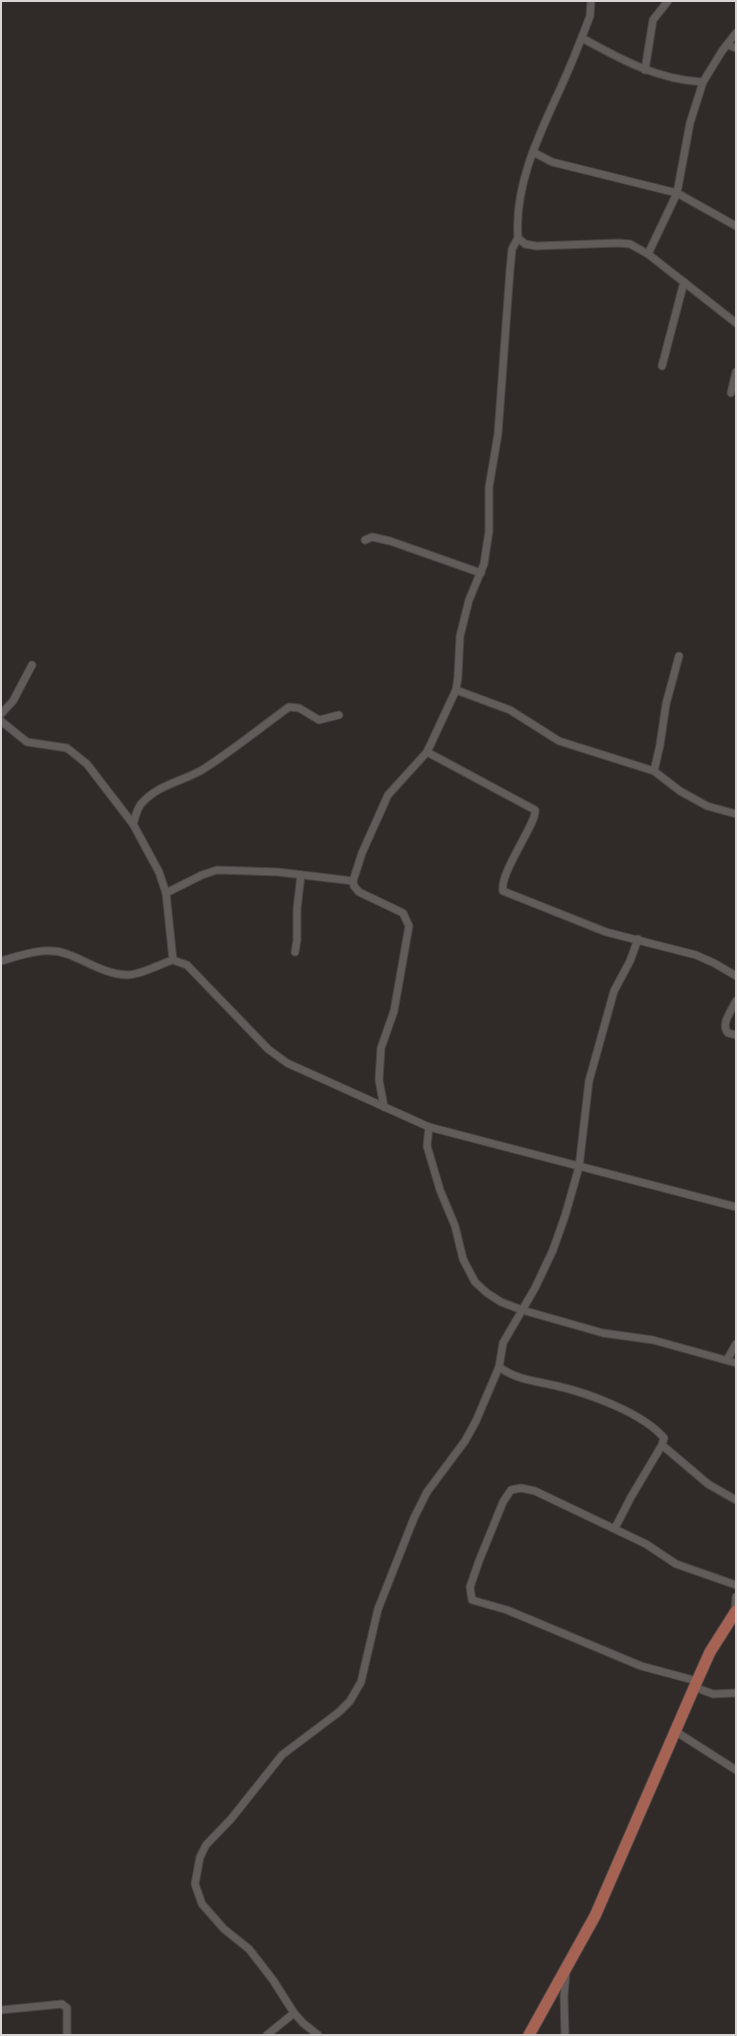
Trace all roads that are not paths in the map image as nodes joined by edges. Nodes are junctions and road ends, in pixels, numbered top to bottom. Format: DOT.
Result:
graph roads {
  1 [pos="591,1"];
  2 [pos="668,1"];
  3 [pos="736,33"];
  4 [pos="582,38"];
  5 [pos="728,45"];
  6 [pos="736,48"];
  7 [pos="645,70"];
  8 [pos="703,82"];
  9 [pos="533,152"];
  10 [pos="677,193"];
  11 [pos="736,226"];
  12 [pos="518,238"];
  13 [pos="648,254"];
  14 [pos="684,282"];
  15 [pos="736,323"];
  16 [pos="662,366"];
  17 [pos="736,372"];
  18 [pos="731,393"];
  19 [pos="364,540"];
  20 [pos="481,573"];
  21 [pos="679,656"];
  22 [pos="32,665"];
  23 [pos="456,690"];
  24 [pos="1,714"];
  25 [pos="339,715"];
  26 [pos="1,721"];
  27 [pos="427,752"];
  28 [pos="654,771"];
  29 [pos="736,814"];
  30 [pos="133,824"];
  31 [pos="301,875"];
  32 [pos="353,880"];
  33 [pos="166,893"];
  34 [pos="638,939"];
  35 [pos="295,952"];
  36 [pos="173,960"];
  37 [pos="1,961"];
  38 [pos="736,976"];
  39 [pos="736,1001"];
  40 [pos="736,1035"];
  41 [pos="384,1107"];
  42 [pos="429,1127"];
  43 [pos="579,1167"];
  44 [pos="736,1207"];
  45 [pos="522,1310"];
  46 [pos="736,1344"];
  47 [pos="727,1360"];
  48 [pos="736,1363"];
  49 [pos="499,1367"];
  50 [pos="662,1445"];
  51 [pos="736,1500"];
  52 [pos="615,1528"];
  53 [pos="736,1584"];
  54 [pos="736,1598"];
  55 [pos="735,1611"];
  56 [pos="695,1684"];
  57 [pos="736,1693"];
  58 [pos="675,1731"];
  59 [pos="736,1770"];
  60 [pos="566,1970"];
  61 [pos="1,2010"];
  62 [pos="294,2014"];
  63 [pos="67,2035"];
  64 [pos="267,2035"];
  65 [pos="318,2035"];
  66 [pos="529,2035"];
  67 [pos="565,2035"];
  1 -- 4 [label="street"];
  2 -- 7 [label="street"];
  3 -- 5 [label="street"];
  4 -- 7 [label="street"];
  4 -- 9 [label="street"];
  5 -- 6 [label="street"];
  5 -- 8 [label="street"];
  7 -- 8 [label="street"];
  8 -- 10 [label="street"];
  9 -- 10 [label="street"];
  9 -- 12 [label="street"];
  10 -- 11 [label="street"];
  10 -- 13 [label="street"];
  12 -- 13 [label="street"];
  12 -- 20 [label="street"];
  13 -- 14 [label="street"];
  14 -- 15 [label="street"];
  14 -- 16 [label="street"];
  17 -- 18 [label="street"];
  19 -- 20 [label="street"];
  20 -- 23 [label="street"];
  21 -- 28 [label="street"];
  22 -- 24 [label="street"];
  23 -- 27 [label="street"];
  23 -- 28 [label="street"];
  25 -- 30 [label="street"];
  26 -- 30 [label="street"];
  27 -- 32 [label="street"];
  27 -- 34 [label="street"];
  28 -- 29 [label="street"];
  30 -- 33 [label="street"];
  31 -- 32 [label="street"];
  31 -- 33 [label="street"];
  31 -- 35 [label="street"];
  32 -- 41 [label="street"];
  33 -- 36 [label="street"];
  34 -- 38 [label="street"];
  34 -- 43 [label="street"];
  36 -- 37 [label="street"];
  36 -- 41 [label="street"];
  39 -- 40 [label="street"];
  41 -- 42 [label="street"];
  42 -- 43 [label="street"];
  42 -- 45 [label="street"];
  43 -- 44 [label="street"];
  43 -- 45 [label="street"];
  45 -- 47 [label="street"];
  45 -- 49 [label="street"];
  46 -- 47 [label="street"];
  47 -- 48 [label="street"];
  49 -- 50 [label="street"];
  49 -- 62 [label="street"];
  50 -- 51 [label="street"];
  50 -- 52 [label="street"];
  52 -- 53 [label="street"];
  52 -- 56 [label="street"];
  54 -- 55 [label="street"];
  55 -- 56 [label="main road"];
  56 -- 57 [label="street"];
  56 -- 58 [label="main road"];
  58 -- 59 [label="street"];
  58 -- 60 [label="main road"];
  60 -- 66 [label="main road"];
  60 -- 67 [label="street"];
  61 -- 63 [label="street"];
  62 -- 64 [label="street"];
  62 -- 65 [label="street"];
}
